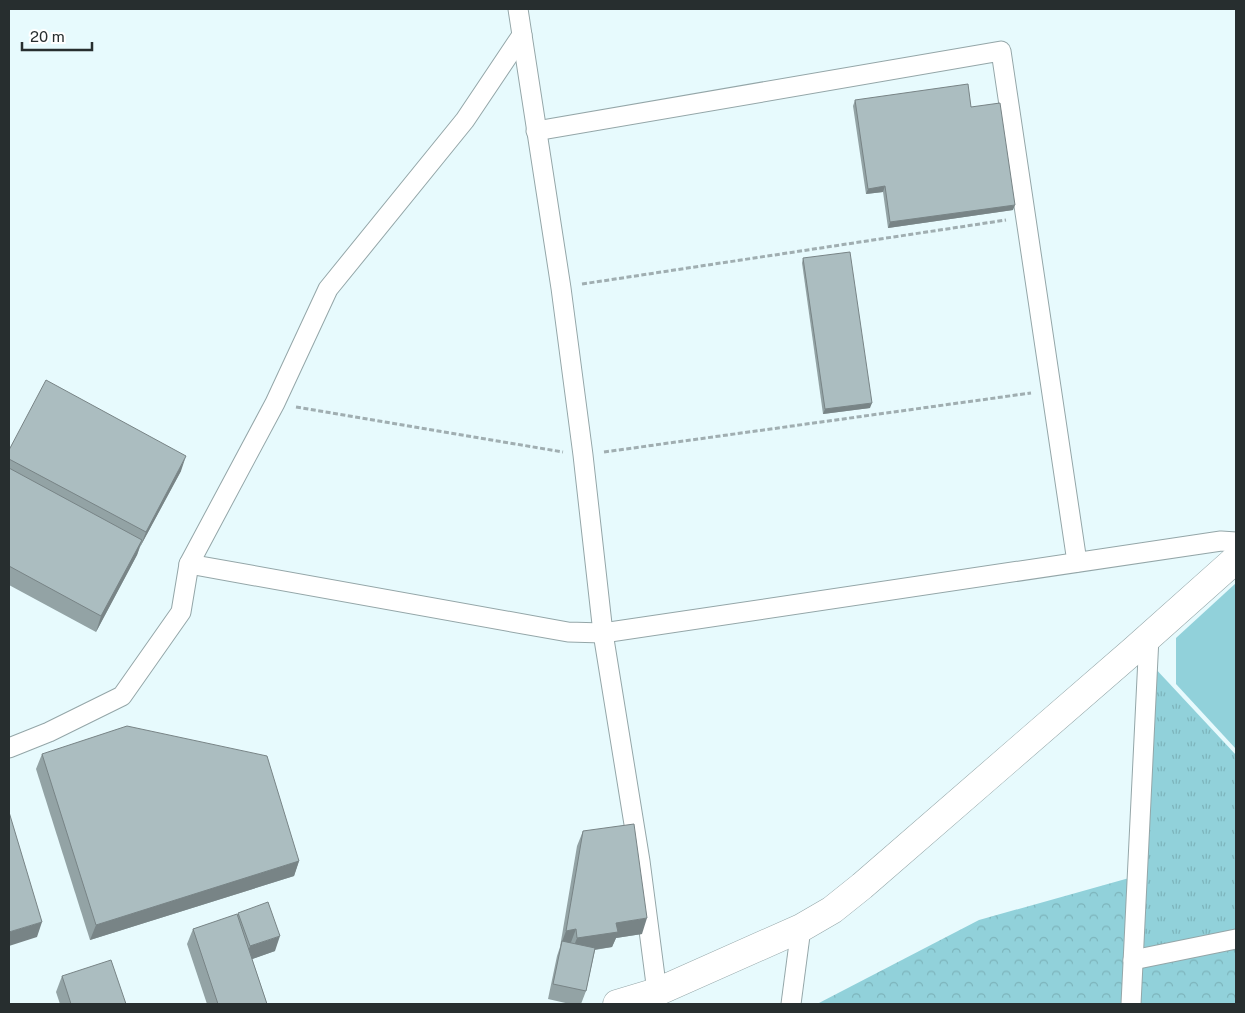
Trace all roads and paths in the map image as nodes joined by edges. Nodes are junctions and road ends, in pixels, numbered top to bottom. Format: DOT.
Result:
graph roads {
  1 [pos="518,9"];
  2 [pos="522,36"];
  3 [pos="536,130"];
  4 [pos="1026,217"];
  5 [pos="561,288"];
  6 [pos="1052,390"];
  7 [pos="275,403"];
  8 [pos="583,455"];
  9 [pos="1236,542"];
  10 [pos="1236,559"];
  11 [pos="1077,562"];
  12 [pos="189,564"];
  13 [pos="603,633"];
  14 [pos="1149,637"];
  15 [pos="9,748"];
  16 [pos="801,928"];
  17 [pos="1236,939"];
  18 [pos="1133,960"];
  19 [pos="657,992"];
  20 [pos="617,1004"];
  21 [pos="791,1004"];
  22 [pos="1131,1004"];
  1 -- 2 [label="street"];
  2 -- 3 [label="street"];
  2 -- 7 [label="street"];
  3 -- 4 [label="street"];
  3 -- 5 [label="street"];
  4 -- 5 [label="path"];
  4 -- 6 [label="street"];
  5 -- 8 [label="street"];
  6 -- 8 [label="path"];
  6 -- 11 [label="street"];
  7 -- 8 [label="path"];
  7 -- 12 [label="street"];
  8 -- 13 [label="street"];
  9 -- 11 [label="street"];
  10 -- 14 [label="street"];
  11 -- 13 [label="street"];
  12 -- 13 [label="street"];
  12 -- 15 [label="street"];
  13 -- 19 [label="street"];
  14 -- 16 [label="street"];
  14 -- 18 [label="street"];
  16 -- 19 [label="street"];
  16 -- 21 [label="street"];
  17 -- 18 [label="street"];
  18 -- 22 [label="street"];
  19 -- 20 [label="street"];
}
